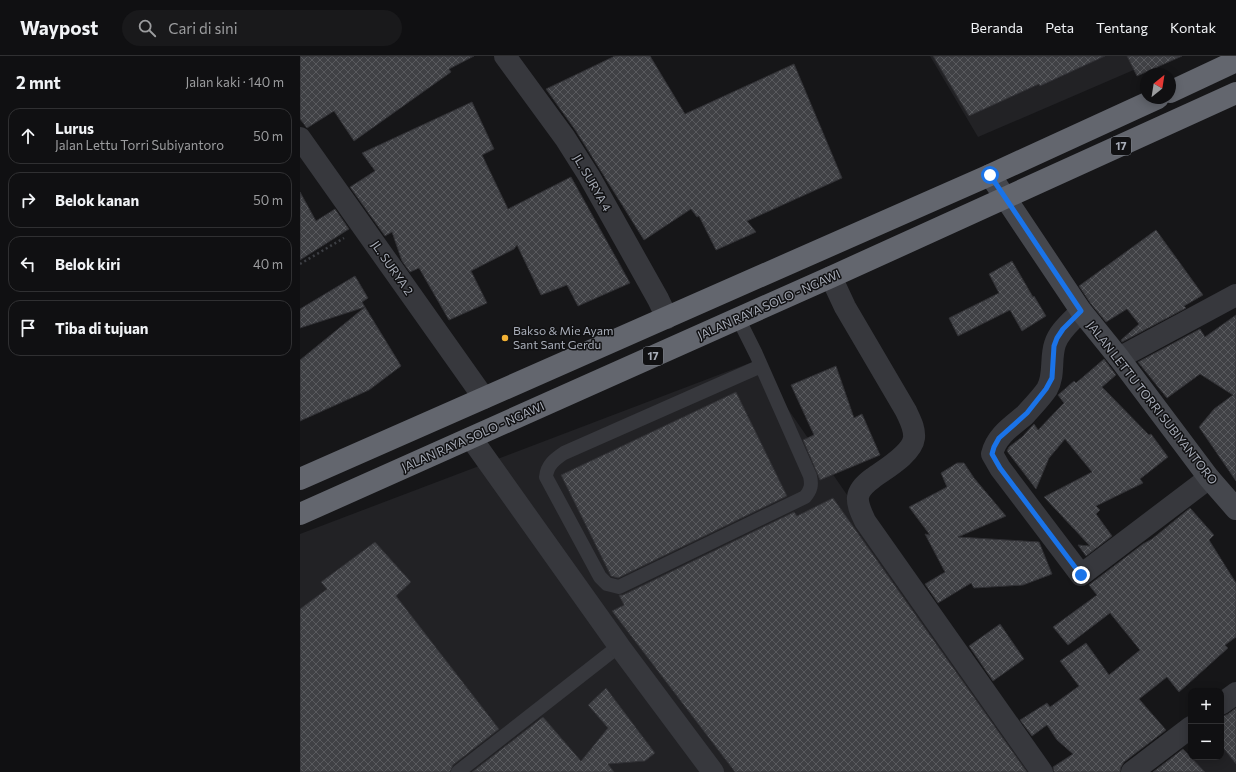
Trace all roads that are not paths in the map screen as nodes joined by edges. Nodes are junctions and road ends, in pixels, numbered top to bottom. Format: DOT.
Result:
graph roads {
  1 [pos="506,56"];
  2 [pos="1229,67"];
  3 [pos="1176,89"];
  4 [pos="1236,93"];
  5 [pos="1145,104"];
  6 [pos="300,138"];
  7 [pos="990,175"];
  8 [pos="1006,198"];
  9 [pos="831,277"];
  10 [pos="1236,295"];
  11 [pos="1081,311"];
  12 [pos="666,318"];
  13 [pos="738,318"];
  14 [pos="1119,358"];
  15 [pos="761,366"];
  16 [pos="484,398"];
  17 [pos="471,438"];
  18 [pos="1209,478"];
  19 [pos="300,479"];
  20 [pos="1236,509"];
  21 [pos="300,514"];
  22 [pos="619,646"];
  23 [pos="1236,693"];
  24 [pos="1224,702"];
  25 [pos="1188,729"];
  26 [pos="707,770"];
  27 [pos="458,772"];
  28 [pos="1042,772"];
  29 [pos="1132,772"];
  1 -- 12 [label="street, JL. SURYA 4"];
  2 -- 3 [label="highway"];
  4 -- 8 [label="highway, JALAN RAYA SOLO - NGAWI / 17"];
  5 -- 7 [label="highway, 17"];
  6 -- 16 [label="street, JL. SURYA 2"];
  7 -- 8 [label="main road, JALAN LETTU TORRI SUBIYANTORO"];
  7 -- 12 [label="highway, 17"];
  8 -- 9 [label="highway, JALAN RAYA SOLO - NGAWI / 17"];
  8 -- 11 [label="main road, JALAN LETTU TORRI SUBIYANTORO"];
  9 -- 13 [label="highway, JALAN RAYA SOLO - NGAWI / 17"];
  9 -- 28 [label="street"];
  10 -- 14 [label="street"];
  11 -- 14 [label="main road, JALAN LETTU TORRI SUBIYANTORO"];
  11 -- 18 [label="street"];
  12 -- 16 [label="highway, 17"];
  13 -- 15 [label="lane"];
  13 -- 17 [label="highway, JALAN RAYA SOLO - NGAWI / 17"];
  14 -- 18 [label="main road, JALAN LETTU TORRI SUBIYANTORO"];
  15 -- 15 [label="lane"];
  16 -- 19 [label="highway, 17"];
  17 -- 21 [label="highway, JALAN RAYA SOLO - NGAWI / 17"];
  17 -- 22 [label="street"];
  18 -- 20 [label="main road, JALAN LETTU TORRI SUBIYANTORO"];
  22 -- 26 [label="street"];
  22 -- 27 [label="lane"];
  23 -- 24 [label="street"];
  25 -- 29 [label="street"];
}
